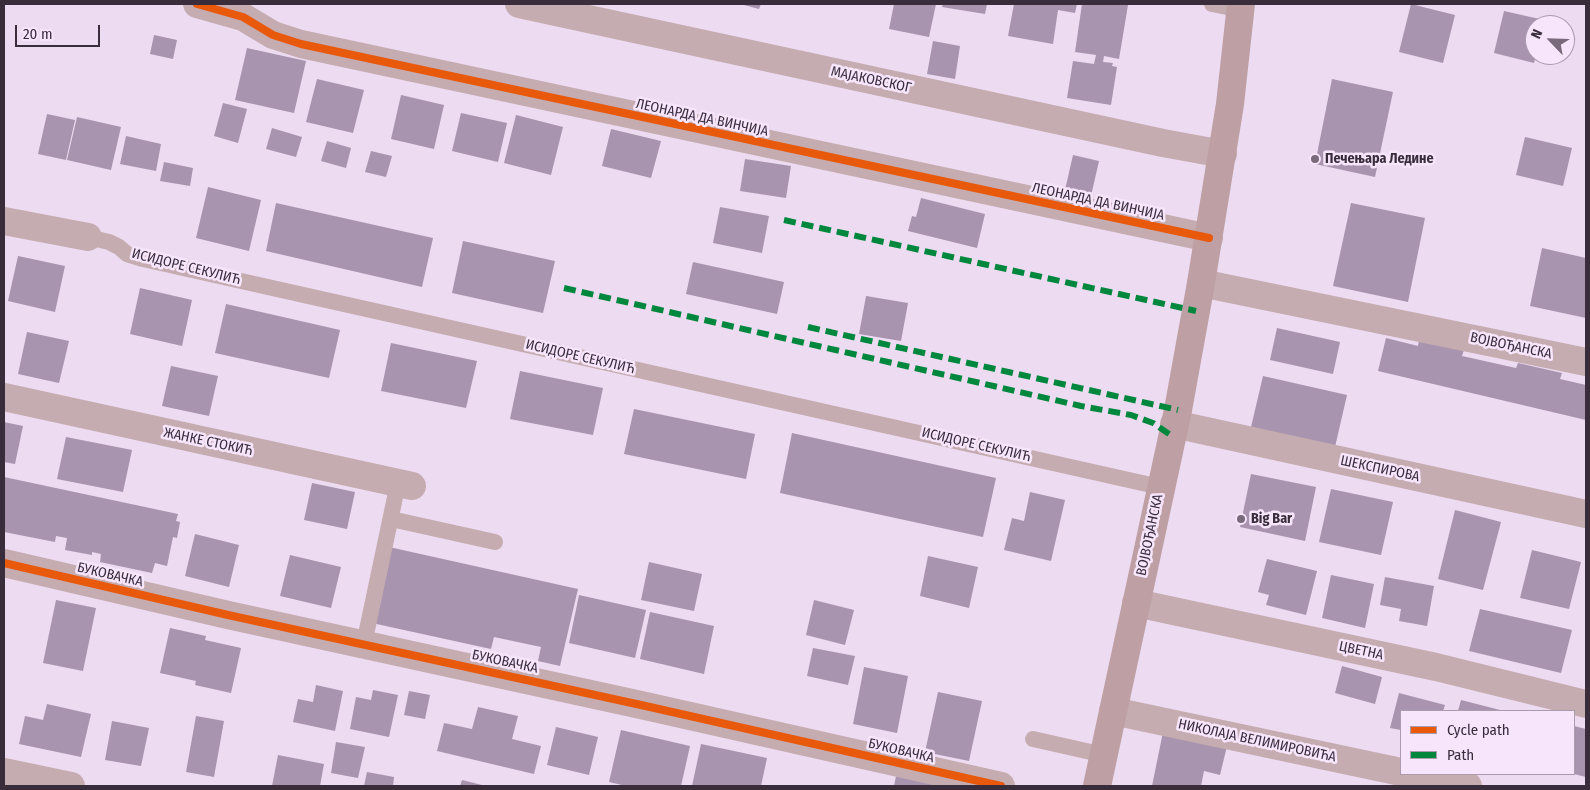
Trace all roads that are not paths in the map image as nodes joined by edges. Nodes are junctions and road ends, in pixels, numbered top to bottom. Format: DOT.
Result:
graph roads {
  1 [pos="197,4"];
  2 [pos="519,4"];
  3 [pos="1212,4"];
  4 [pos="1241,7"];
  5 [pos="1223,154"];
  6 [pos="4,221"];
  7 [pos="88,237"];
  8 [pos="1209,238"];
  9 [pos="1201,283"];
  10 [pos="1586,362"];
  11 [pos="4,397"];
  12 [pos="1174,424"];
  13 [pos="405,485"];
  14 [pos="1160,486"];
  15 [pos="1586,514"];
  16 [pos="391,518"];
  17 [pos="495,542"];
  18 [pos="4,563"];
  19 [pos="1136,604"];
  20 [pos="364,644"];
  21 [pos="1586,704"];
  22 [pos="1113,711"];
  23 [pos="1033,739"];
  24 [pos="1104,755"];
  25 [pos="4,772"];
  26 [pos="1400,772"];
  27 [pos="1415,775"];
  28 [pos="71,786"];
  29 [pos="1001,786"];
  30 [pos="1097,786"];
  31 [pos="1468,786"];
  1 -- 8 [label="street, ЛЕОНАРДА ДА ВИНЧИЈА"];
  2 -- 5 [label="street, МАЈАКОВСКОГ"];
  3 -- 4 [label="lane"];
  4 -- 5 [label="main road, ВОЈВОЂАНСКА"];
  5 -- 8 [label="main road, ВОЈВОЂАНСКА"];
  6 -- 7 [label="street, ИСИДОРЕ СЕКУЛИЋ"];
  7 -- 14 [label="lane, ИСИДОРЕ СЕКУЛИЋ"];
  8 -- 9 [label="main road, ВОЈВОЂАНСКА"];
  9 -- 10 [label="street, ВОЈВОЂАНСКА"];
  9 -- 12 [label="main road, ВОЈВОЂАНСКА"];
  11 -- 13 [label="street, ЖАНКЕ СТОКИЋ"];
  12 -- 14 [label="main road, ВОЈВОЂАНСКА"];
  12 -- 15 [label="street, ШЕКСПИРОВА"];
  13 -- 16 [label="lane"];
  14 -- 19 [label="main road, ВОЈВОЂАНСКА"];
  16 -- 17 [label="lane"];
  16 -- 20 [label="lane"];
  18 -- 20 [label="street, БУКОВАЧКА"];
  19 -- 21 [label="street, ЦВЕТНА"];
  19 -- 22 [label="main road, ВОЈВОЂАНСКА"];
  20 -- 29 [label="street, БУКОВАЧКА"];
  22 -- 24 [label="main road, ВОЈВОЂАНСКА"];
  22 -- 26 [label="street, НИКОЛАЈА ВЕЛИМИРОВИЋА"];
  23 -- 24 [label="lane"];
  24 -- 30 [label="main road, ВОЈВОЂАНСКА"];
  25 -- 28 [label="street"];
  27 -- 31 [label="street"];
}
